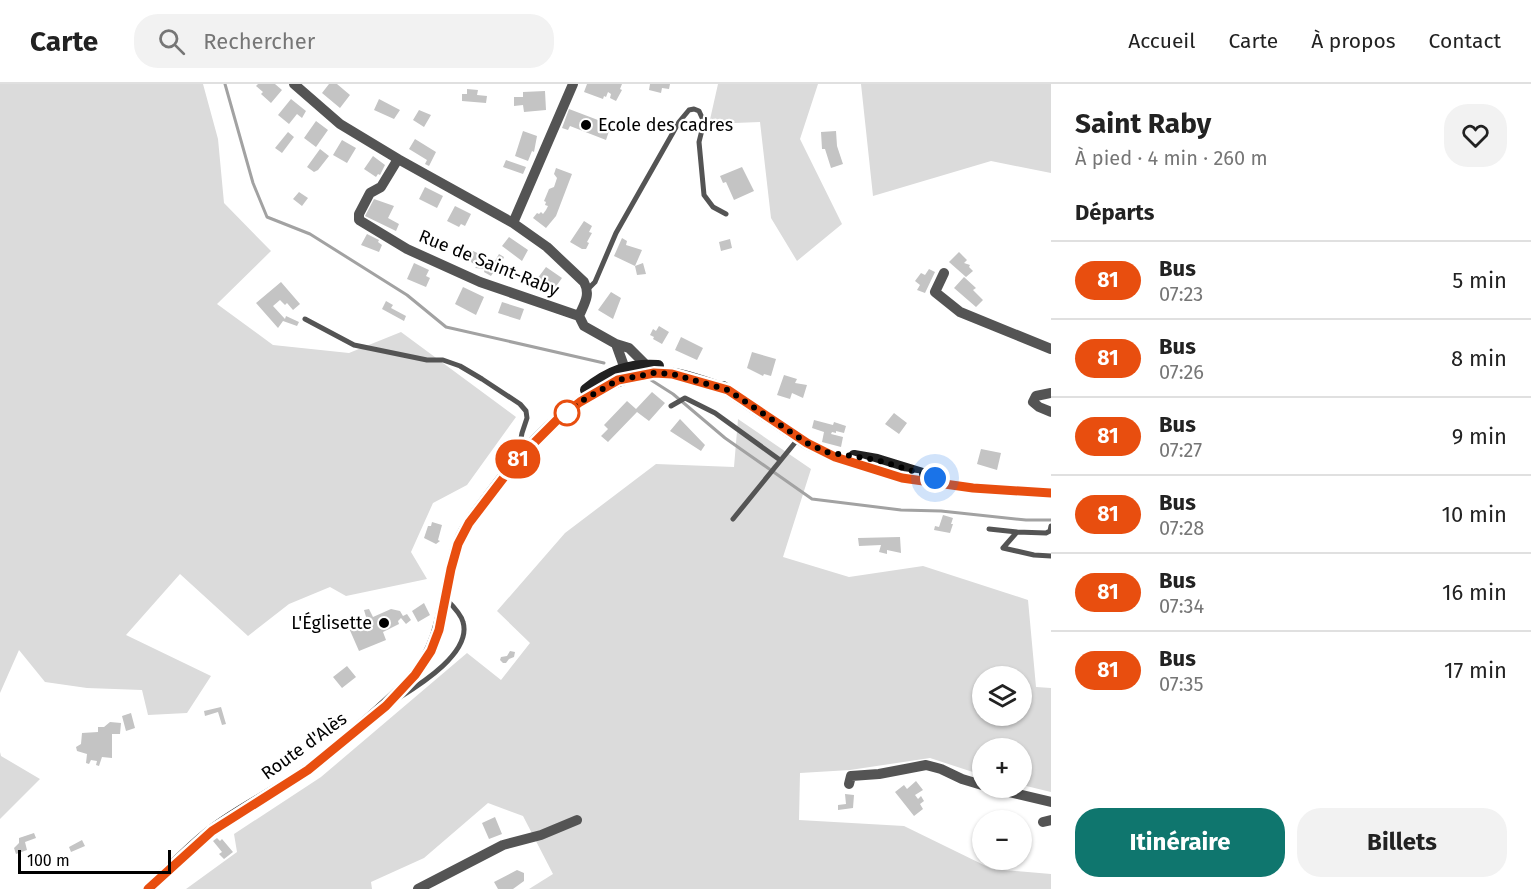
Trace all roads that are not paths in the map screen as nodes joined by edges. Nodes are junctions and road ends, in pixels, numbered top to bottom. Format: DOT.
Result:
graph roads {
  1 [pos="294,84"];
  2 [pos="573,84"];
  3 [pos="398,159"];
  4 [pos="726,214"];
  5 [pos="513,223"];
  6 [pos="944,273"];
  7 [pos="588,289"];
  8 [pos="579,316"];
  9 [pos="305,319"];
  10 [pos="616,344"];
  11 [pos="1051,349"];
  12 [pos="647,366"];
  13 [pos="625,369"];
  14 [pos="728,390"];
  15 [pos="1051,393"];
  16 [pos="671,406"];
  17 [pos="1051,412"];
  18 [pos="558,419"];
  19 [pos="799,437"];
  20 [pos="518,459"];
  21 [pos="779,461"];
  22 [pos="1051,493"];
  23 [pos="733,519"];
  24 [pos="1051,526"];
  25 [pos="989,529"];
  26 [pos="1017,532"];
  27 [pos="1051,556"];
  28 [pos="445,601"];
  29 [pos="386,706"];
  30 [pos="972,782"];
  31 [pos="849,784"];
  32 [pos="1032,797"];
  33 [pos="1051,802"];
  34 [pos="577,820"];
  35 [pos="148,889"];
  36 [pos="418,889"];
  1 -- 3 [label="street"];
  2 -- 5 [label="street"];
  3 -- 5 [label="street"];
  3 -- 8 [label="street, Rue de Saint-Raby"];
  4 -- 7 [label="lane"];
  5 -- 7 [label="street"];
  6 -- 11 [label="street"];
  7 -- 8 [label="street"];
  8 -- 10 [label="street"];
  9 -- 20 [label="lane"];
  10 -- 12 [label="street"];
  10 -- 13 [label="street"];
  12 -- 13 [label="main road"];
  12 -- 14 [label="main road"];
  13 -- 18 [label="main road"];
  14 -- 18 [label="main road"];
  14 -- 19 [label="main road"];
  15 -- 17 [label="street"];
  16 -- 21 [label="lane"];
  18 -- 20 [label="main road, Route d'Alès"];
  19 -- 21 [label="lane"];
  19 -- 22 [label="main road"];
  20 -- 28 [label="main road, Route d'Alès"];
  21 -- 23 [label="lane"];
  24 -- 26 [label="lane"];
  25 -- 26 [label="lane"];
  26 -- 27 [label="lane"];
  28 -- 29 [label="main road, Route d'Alès"];
  28 -- 29 [label="lane"];
  29 -- 35 [label="main road, Route d'Alès"];
  30 -- 31 [label="street"];
  32 -- 33 [label="street"];
  34 -- 36 [label="street"];
}
